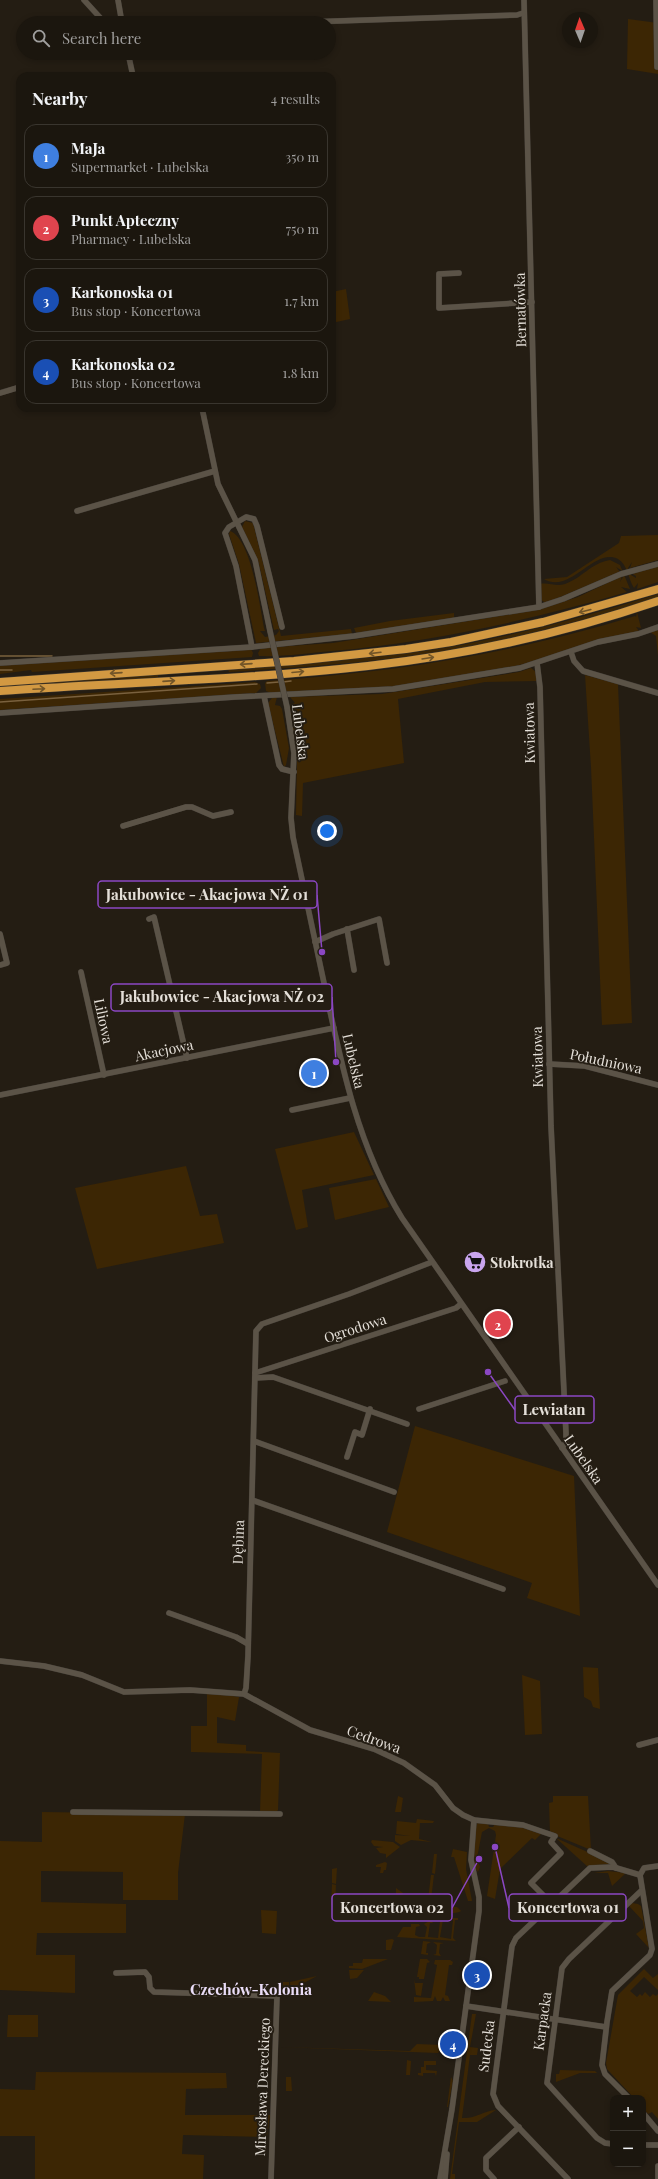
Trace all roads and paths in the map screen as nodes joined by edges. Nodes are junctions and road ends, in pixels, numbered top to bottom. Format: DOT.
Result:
graph roads {
  1 [pos="84,0"];
  2 [pos="118,0"];
  3 [pos="524,0"];
  4 [pos="656,1"];
  5 [pos="523,13"];
  6 [pos="99,16"];
  7 [pos="121,16"];
  8 [pos="336,22"];
  9 [pos="130,60"];
  10 [pos="657,67"];
  11 [pos="132,72"];
  12 [pos="459,273"];
  13 [pos="532,302"];
  14 [pos="16,388"];
  15 [pos="0,393"];
  16 [pos="203,412"];
  17 [pos="215,471"];
  18 [pos="77,511"];
  19 [pos="237,522"];
  20 [pos="658,564"];
  21 [pos="658,589"];
  22 [pos="658,601"];
  23 [pos="539,607"];
  24 [pos="658,627"];
  25 [pos="282,628"];
  26 [pos="252,647"];
  27 [pos="571,652"];
  28 [pos="0,663"];
  29 [pos="537,663"];
  30 [pos="0,682"];
  31 [pos="0,691"];
  32 [pos="658,692"];
  33 [pos="264,696"];
  34 [pos="0,713"];
  35 [pos="294,772"];
  36 [pos="231,812"];
  37 [pos="123,826"];
  38 [pos="149,919"];
  39 [pos="347,929"];
  40 [pos="0,934"];
  41 [pos="315,942"];
  42 [pos="387,962"];
  43 [pos="0,965"];
  44 [pos="354,970"];
  45 [pos="81,972"];
  46 [pos="334,1028"];
  47 [pos="187,1058"];
  48 [pos="550,1064"];
  49 [pos="104,1075"];
  50 [pos="658,1085"];
  51 [pos="0,1095"];
  52 [pos="350,1098"];
  53 [pos="292,1110"];
  54 [pos="432,1262"];
  55 [pos="462,1304"];
  56 [pos="255,1375"];
  57 [pos="505,1381"];
  58 [pos="419,1408"];
  59 [pos="370,1409"];
  60 [pos="407,1424"];
  61 [pos="254,1441"];
  62 [pos="562,1448"];
  63 [pos="347,1457"];
  64 [pos="394,1492"];
  65 [pos="252,1500"];
  66 [pos="658,1585"];
  67 [pos="503,1589"];
  68 [pos="169,1613"];
  69 [pos="248,1644"];
  70 [pos="0,1661"];
  71 [pos="244,1694"];
  72 [pos="658,1740"];
  73 [pos="639,1745"];
  74 [pos="74,1812"];
  75 [pos="280,1814"];
  76 [pos="474,1820"];
  77 [pos="590,1852"];
  78 [pos="658,1866"];
  79 [pos="616,1868"];
  80 [pos="640,1875"];
  81 [pos="642,1891"];
  82 [pos="632,1900"];
  83 [pos="644,1903"];
  84 [pos="552,1904"];
  85 [pos="116,1973"];
  86 [pos="466,2006"];
  87 [pos="503,2012"];
  88 [pos="555,2019"];
  89 [pos="606,2027"];
  90 [pos="626,2095"];
  91 [pos="646,2117"];
  92 [pos="519,2127"];
  93 [pos="658,2131"];
  94 [pos="448,2138"];
  95 [pos="610,2144"];
  96 [pos="646,2145"];
  97 [pos="658,2145"];
  98 [pos="658,2166"];
  99 [pos="271,2179"];
  100 [pos="440,2179"];
  101 [pos="445,2179"];
  102 [pos="494,2179"];
  103 [pos="568,2179"];
  104 [pos="658,2179"];
  1 -- 6 [label="street"];
  2 -- 7 [label="street"];
  3 -- 5 [label="street, Bernatówka"];
  4 -- 10 [label="street"];
  5 -- 8 [label="street"];
  5 -- 13 [label="street, Bernatówka"];
  9 -- 11 [label="street"];
  12 -- 13 [label="street"];
  13 -- 23 [label="street, Bernatówka"];
  14 -- 15 [label="street"];
  16 -- 17 [label="street, Lubelska"];
  17 -- 18 [label="street"];
  17 -- 19 [label="street, Lubelska"];
  19 -- 25 [label="street"];
  19 -- 26 [label="street"];
  19 -- 35 [label="street, Lubelska, bridge"];
  20 -- 23 [label="street"];
  21 -- 30 [label="highway, one-way"];
  31 -- 22 [label="highway, one-way"];
  23 -- 26 [label="street"];
  24 -- 27 [label="street"];
  26 -- 28 [label="street"];
  27 -- 29 [label="street"];
  27 -- 32 [label="street"];
  29 -- 33 [label="street"];
  29 -- 48 [label="street, Kwiatowa"];
  33 -- 34 [label="street"];
  33 -- 35 [label="street"];
  35 -- 41 [label="street, Lubelska"];
  36 -- 37 [label="street"];
  38 -- 47 [label="street"];
  39 -- 41 [label="street"];
  39 -- 42 [label="street"];
  39 -- 44 [label="street"];
  40 -- 43 [label="street"];
  41 -- 46 [label="street, Lubelska"];
  45 -- 49 [label="street, Liliowa"];
  46 -- 47 [label="street, Akacjowa"];
  46 -- 52 [label="street, Lubelska"];
  47 -- 49 [label="street, Akacjowa"];
  48 -- 50 [label="street, Południowa"];
  48 -- 62 [label="street, Kwiatowa"];
  49 -- 51 [label="street, Akacjowa"];
  52 -- 53 [label="street"];
  52 -- 54 [label="street, Lubelska"];
  54 -- 55 [label="street, Lubelska"];
  54 -- 56 [label="street, Dębina"];
  55 -- 56 [label="street, Ogrodowa"];
  55 -- 62 [label="street, Lubelska"];
  56 -- 59 [label="street"];
  56 -- 61 [label="street, Dębina"];
  57 -- 58 [label="street"];
  59 -- 60 [label="street"];
  59 -- 63 [label="street"];
  61 -- 64 [label="street"];
  61 -- 65 [label="street, Dębina"];
  62 -- 66 [label="street, Lubelska"];
  65 -- 67 [label="street"];
  65 -- 69 [label="street, Dębina"];
  68 -- 69 [label="street"];
  69 -- 71 [label="street, Dębina"];
  70 -- 71 [label="street"];
  71 -- 76 [label="street, Cedrowa"];
  72 -- 73 [label="street"];
  74 -- 75 [label="street"];
  76 -- 84 [label="street, Cedrowa"];
  76 -- 86 [label="street"];
  77 -- 79 [label="street"];
  78 -- 80 [label="street"];
  79 -- 80 [label="street, Sudecka"];
  79 -- 84 [label="street, Sudecka"];
  80 -- 81 [label="street"];
  81 -- 82 [label="street, Karpacka"];
  81 -- 83 [label="street"];
  82 -- 83 [label="street"];
  82 -- 88 [label="street, Karpacka"];
  83 -- 89 [label="street"];
  84 -- 87 [label="street, Sudecka"];
  85 -- 99 [label="street, Mirosława Dereckiego"];
  86 -- 87 [label="street"];
  86 -- 94 [label="street"];
  87 -- 88 [label="street"];
  87 -- 92 [label="street, Sudecka"];
  88 -- 89 [label="street"];
  88 -- 95 [label="street, Karpacka"];
  89 -- 90 [label="street"];
  91 -- 93 [label="street"];
  92 -- 102 [label="street"];
  92 -- 103 [label="street, Sudecka"];
  94 -- 100 [label="street"];
  94 -- 101 [label="street"];
  96 -- 97 [label="street"];
  98 -- 104 [label="street"];
}
